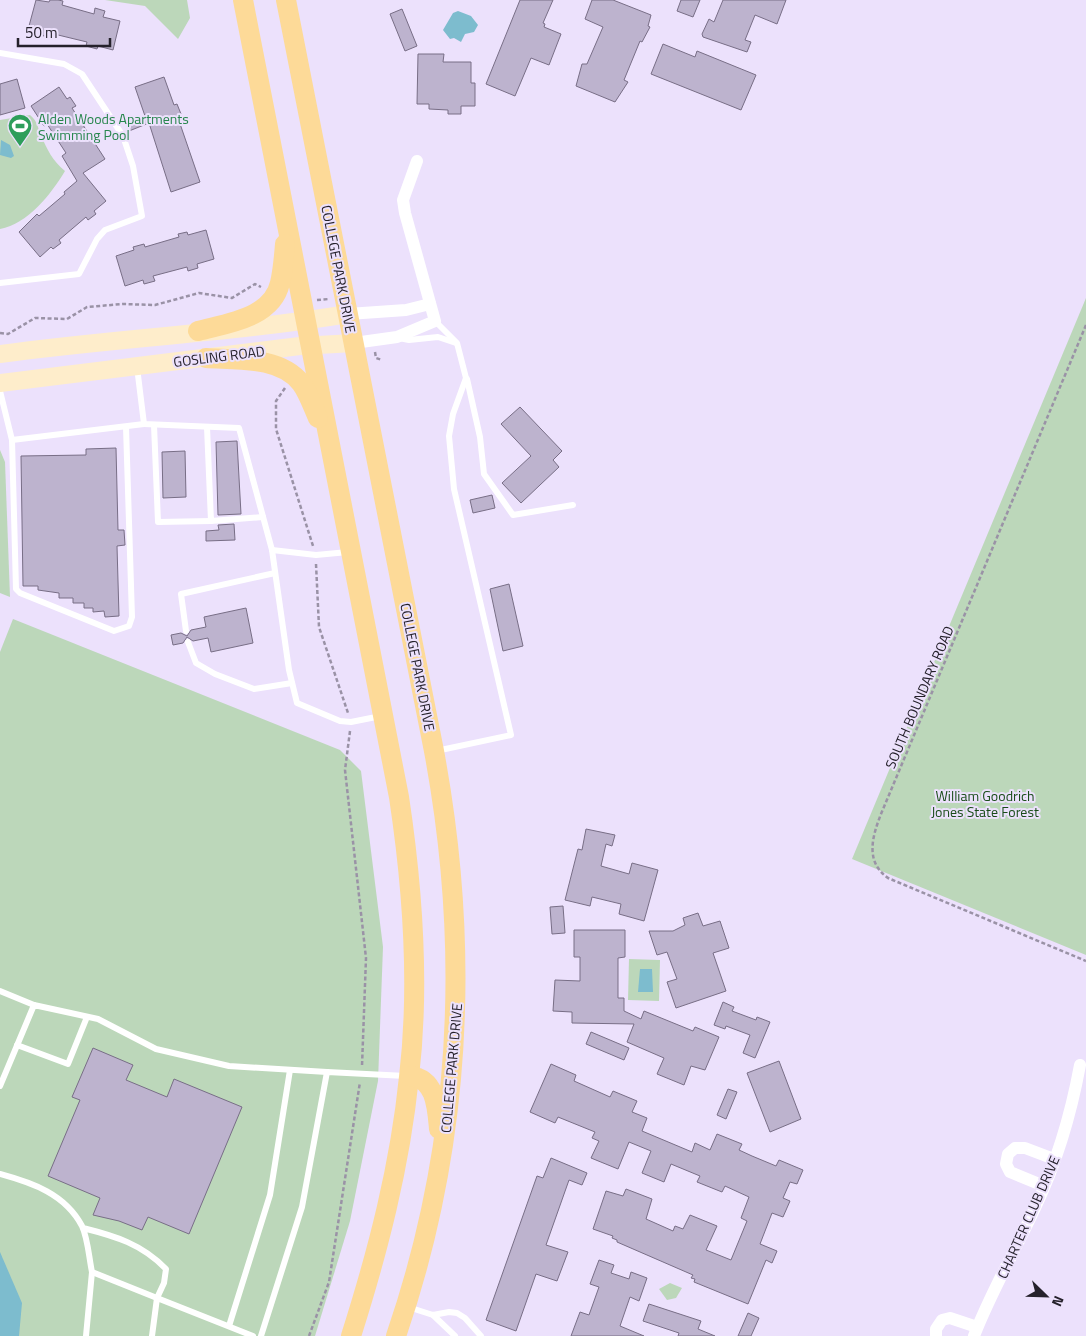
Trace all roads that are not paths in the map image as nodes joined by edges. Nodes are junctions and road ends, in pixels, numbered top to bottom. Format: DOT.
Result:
graph roads {
  1 [pos="244,0"];
  2 [pos="286,0"];
  3 [pos="0,53"];
  4 [pos="417,161"];
  5 [pos="288,225"];
  6 [pos="0,283"];
  7 [pos="430,304"];
  8 [pos="348,314"];
  9 [pos="306,321"];
  10 [pos="435,321"];
  11 [pos="198,331"];
  12 [pos="397,337"];
  13 [pos="354,343"];
  14 [pos="457,343"];
  15 [pos="311,346"];
  16 [pos="0,354"];
  17 [pos="206,358"];
  18 [pos="137,366"];
  19 [pos="466,378"];
  20 [pos="0,383"];
  21 [pos="0,391"];
  22 [pos="144,424"];
  23 [pos="154,425"];
  24 [pos="126,427"];
  25 [pos="207,427"];
  26 [pos="12,440"];
  27 [pos="331,447"];
  28 [pos="572,505"];
  29 [pos="263,517"];
  30 [pos="211,521"];
  31 [pos="272,550"];
  32 [pos="352,552"];
  33 [pos="274,572"];
  34 [pos="186,632"];
  35 [pos="188,642"];
  36 [pos="292,683"];
  37 [pos="383,716"];
  38 [pos="434,751"];
  39 [pos="0,991"];
  40 [pos="34,1005"];
  41 [pos="87,1017"];
  42 [pos="18,1045"];
  43 [pos="1080,1065"];
  44 [pos="290,1070"];
  45 [pos="327,1072"];
  46 [pos="410,1076"];
  47 [pos="0,1086"];
  48 [pos="442,1153"];
  49 [pos="1054,1159"];
  50 [pos="0,1174"];
  51 [pos="1044,1186"];
  52 [pos="83,1228"];
  53 [pos="92,1272"];
  54 [pos="157,1298"];
  55 [pos="406,1307"];
  56 [pos="433,1315"];
  57 [pos="229,1326"];
  58 [pos="975,1332"];
  59 [pos="86,1336"];
  60 [pos="152,1336"];
  61 [pos="252,1336"];
  62 [pos="261,1336"];
  63 [pos="351,1336"];
  64 [pos="396,1336"];
  65 [pos="455,1336"];
  66 [pos="481,1336"];
  67 [pos="936,1336"];
  1 -- 5 [label="main road"];
  2 -- 8 [label="main road, COLLEGE PARK DRIVE"];
  3 -- 6 [label="lane"];
  4 -- 7 [label="street"];
  5 -- 9 [label="main road"];
  5 -- 11 [label="main road"];
  7 -- 8 [label="street, GOSLING ROAD"];
  7 -- 10 [label="street"];
  8 -- 9 [label="main road, GOSLING ROAD"];
  8 -- 13 [label="main road, COLLEGE PARK DRIVE"];
  9 -- 11 [label="main road, GOSLING ROAD"];
  9 -- 15 [label="main road"];
  10 -- 12 [label="street, GOSLING ROAD"];
  10 -- 14 [label="lane"];
  11 -- 16 [label="main road, GOSLING ROAD"];
  12 -- 13 [label="street, GOSLING ROAD"];
  12 -- 14 [label="lane"];
  13 -- 15 [label="main road, GOSLING ROAD"];
  13 -- 38 [label="main road, COLLEGE PARK DRIVE"];
  14 -- 19 [label="lane"];
  15 -- 17 [label="main road, GOSLING ROAD"];
  15 -- 27 [label="main road"];
  17 -- 18 [label="main road, GOSLING ROAD"];
  17 -- 27 [label="main road"];
  18 -- 20 [label="main road, GOSLING ROAD"];
  18 -- 22 [label="lane"];
  19 -- 28 [label="lane"];
  19 -- 38 [label="lane"];
  21 -- 26 [label="lane"];
  22 -- 23 [label="lane"];
  22 -- 24 [label="lane"];
  23 -- 25 [label="lane"];
  23 -- 30 [label="lane"];
  24 -- 26 [label="lane"];
  24 -- 26 [label="lane"];
  25 -- 29 [label="lane"];
  25 -- 30 [label="lane"];
  27 -- 32 [label="main road"];
  29 -- 30 [label="lane"];
  29 -- 31 [label="lane"];
  31 -- 32 [label="lane"];
  31 -- 33 [label="lane"];
  32 -- 37 [label="main road"];
  33 -- 34 [label="lane"];
  33 -- 36 [label="lane"];
  35 -- 36 [label="lane"];
  36 -- 37 [label="lane"];
  37 -- 46 [label="main road"];
  38 -- 48 [label="main road, COLLEGE PARK DRIVE"];
  39 -- 40 [label="lane"];
  40 -- 41 [label="lane"];
  40 -- 42 [label="lane"];
  41 -- 42 [label="lane"];
  41 -- 44 [label="lane"];
  42 -- 47 [label="lane"];
  43 -- 49 [label="street, CHARTER CLUB DRIVE"];
  44 -- 45 [label="lane"];
  44 -- 57 [label="lane"];
  45 -- 46 [label="lane"];
  45 -- 62 [label="lane"];
  46 -- 48 [label="main road"];
  46 -- 63 [label="main road"];
  48 -- 55 [label="main road, COLLEGE PARK DRIVE"];
  49 -- 51 [label="street, CHARTER CLUB DRIVE"];
  49 -- 51 [label="street"];
  50 -- 52 [label="lane"];
  51 -- 58 [label="street, CHARTER CLUB DRIVE"];
  52 -- 53 [label="lane"];
  52 -- 54 [label="lane"];
  53 -- 54 [label="lane"];
  53 -- 59 [label="lane"];
  54 -- 57 [label="lane"];
  54 -- 60 [label="lane"];
  55 -- 56 [label="lane"];
  55 -- 64 [label="main road, COLLEGE PARK DRIVE"];
  56 -- 65 [label="lane"];
  56 -- 66 [label="lane"];
  57 -- 61 [label="lane"];
  58 -- 67 [label="street"];
}
